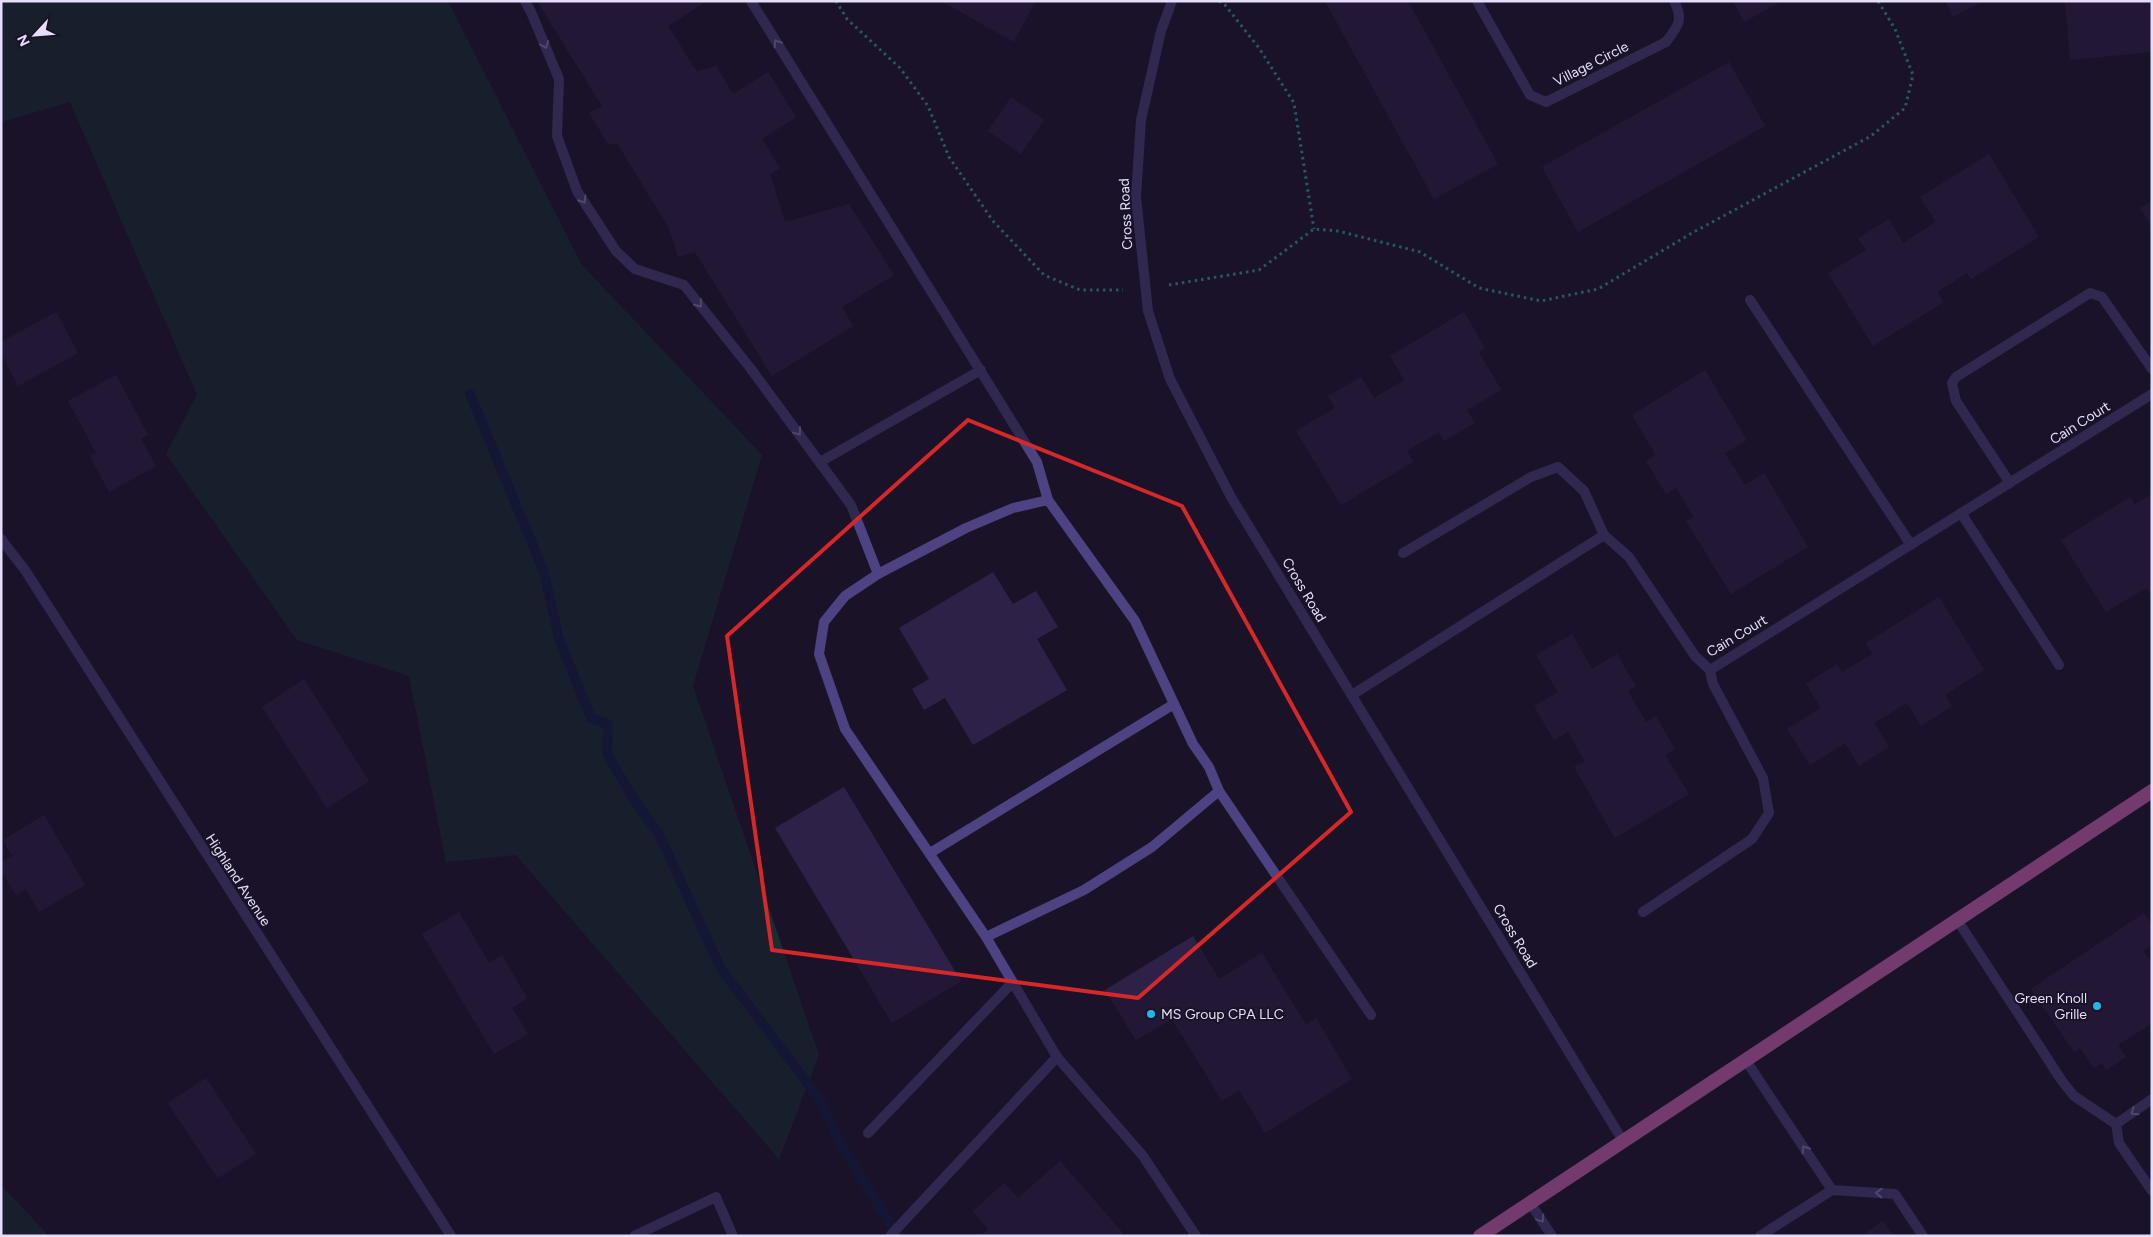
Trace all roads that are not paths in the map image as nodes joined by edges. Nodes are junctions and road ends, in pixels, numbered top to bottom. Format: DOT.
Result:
graph roads {
  1 [pos="524,1"];
  2 [pos="751,1"];
  3 [pos="1172,1"];
  4 [pos="1477,1"];
  5 [pos="1674,1"];
  6 [pos="1750,300"];
  7 [pos="2152,369"];
  8 [pos="981,370"];
  9 [pos="2152,394"];
  10 [pos="820,462"];
  11 [pos="2010,483"];
  12 [pos="1048,500"];
  13 [pos="1961,513"];
  14 [pos="1604,535"];
  15 [pos="1,539"];
  16 [pos="1910,545"];
  17 [pos="1403,553"];
  18 [pos="878,574"];
  19 [pos="2059,665"];
  20 [pos="1710,670"];
  21 [pos="1352,695"];
  22 [pos="1174,704"];
  23 [pos="1219,791"];
  24 [pos="2152,791"];
  25 [pos="930,854"];
  26 [pos="1643,912"];
  27 [pos="1956,918"];
  28 [pos="986,937"];
  29 [pos="1012,983"];
  30 [pos="1371,1015"];
  31 [pos="1057,1057"];
  32 [pos="1745,1059"];
  33 [pos="2152,1099"];
  34 [pos="2116,1124"];
  35 [pos="868,1133"];
  36 [pos="1623,1141"];
  37 [pos="1832,1190"];
  38 [pos="2152,1191"];
  39 [pos="1530,1203"];
  40 [pos="451,1236"];
  41 [pos="634,1236"];
  42 [pos="733,1236"];
  43 [pos="890,1236"];
  44 [pos="1196,1236"];
  45 [pos="1480,1236"];
  46 [pos="1552,1236"];
  47 [pos="1760,1236"];
  48 [pos="1923,1236"];
  1 -- 10 [label="street, one-way"];
  8 -- 2 [label="street, one-way"];
  3 -- 21 [label="street, Cross Road"];
  4 -- 5 [label="street, Village Circle"];
  6 -- 16 [label="street"];
  7 -- 11 [label="street"];
  8 -- 10 [label="street"];
  8 -- 12 [label="street"];
  9 -- 11 [label="street, Cain Court"];
  10 -- 18 [label="street"];
  11 -- 13 [label="street, Cain Court"];
  12 -- 18 [label="street"];
  12 -- 22 [label="street"];
  13 -- 16 [label="street, Cain Court"];
  13 -- 19 [label="street"];
  14 -- 17 [label="street"];
  14 -- 20 [label="street, Cain Court"];
  14 -- 21 [label="street"];
  15 -- 40 [label="street, Highland Avenue"];
  16 -- 20 [label="street, Cain Court"];
  18 -- 25 [label="street"];
  20 -- 26 [label="street"];
  21 -- 36 [label="street, Cross Road"];
  22 -- 23 [label="street"];
  22 -- 25 [label="street"];
  23 -- 28 [label="street"];
  23 -- 30 [label="street"];
  24 -- 27 [label="highway"];
  25 -- 28 [label="street"];
  27 -- 32 [label="highway"];
  27 -- 34 [label="street"];
  28 -- 29 [label="street"];
  29 -- 31 [label="street"];
  29 -- 35 [label="street"];
  31 -- 43 [label="street"];
  31 -- 44 [label="street"];
  32 -- 36 [label="highway"];
  37 -- 32 [label="street, one-way"];
  33 -- 34 [label="street, one-way"];
  34 -- 38 [label="street"];
  36 -- 39 [label="highway"];
  37 -- 47 [label="street"];
  48 -- 37 [label="street, one-way"];
  39 -- 45 [label="highway"];
  39 -- 46 [label="street, one-way"];
  41 -- 42 [label="street"];
}
